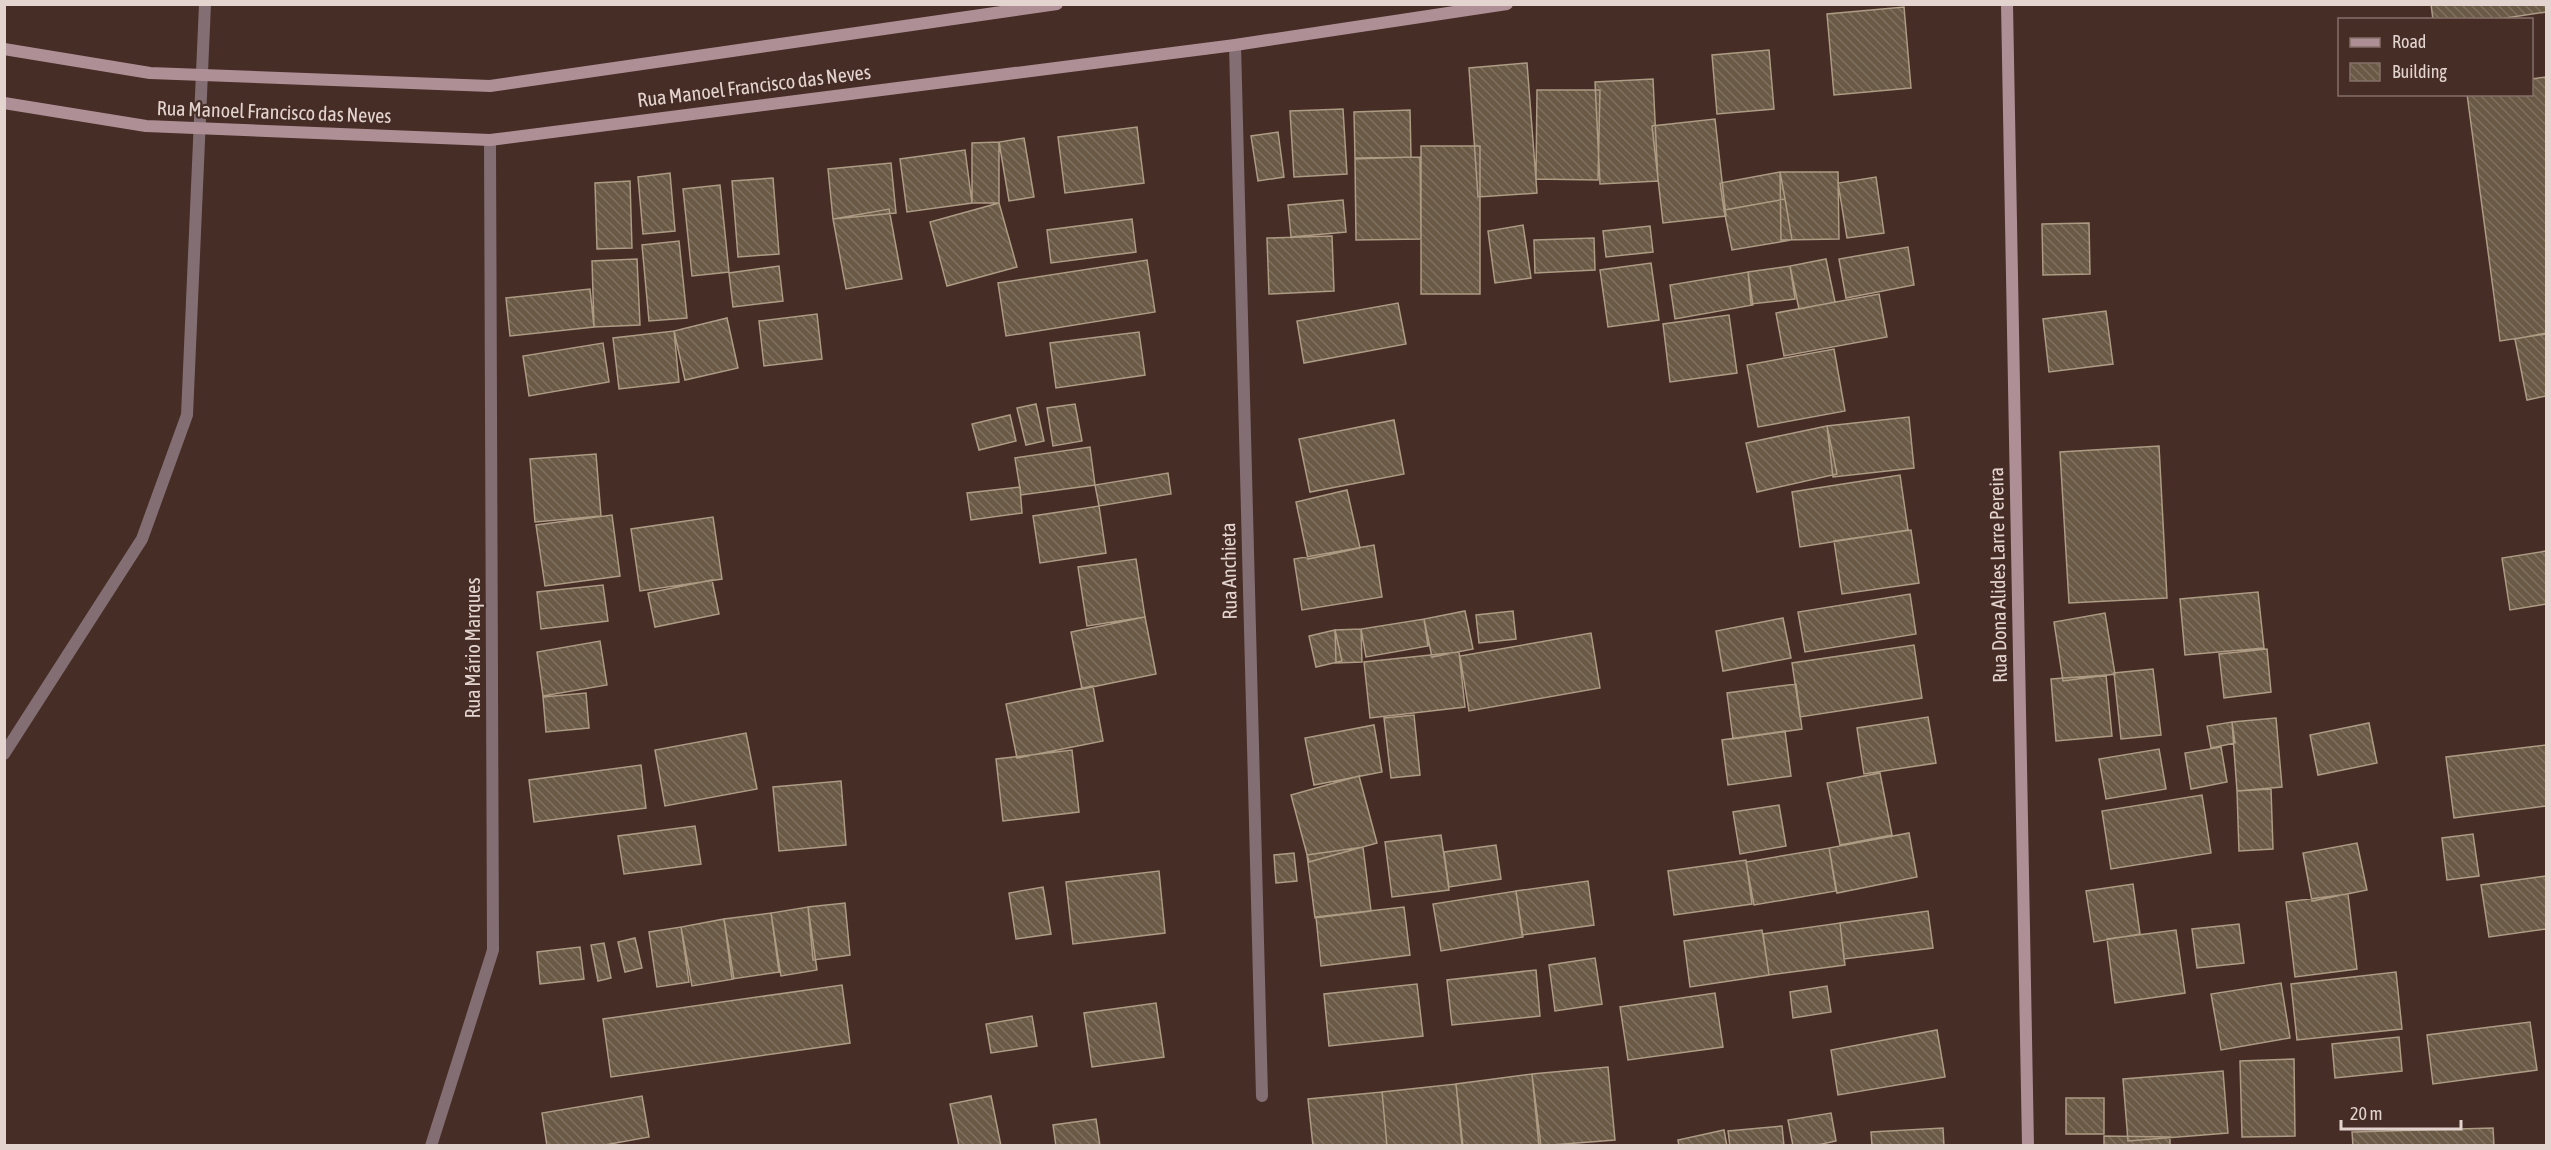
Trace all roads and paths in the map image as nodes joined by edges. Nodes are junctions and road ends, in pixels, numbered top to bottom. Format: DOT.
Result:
graph roads {
  1 [pos="205,4"];
  2 [pos="1057,4"];
  3 [pos="1507,4"];
  4 [pos="2007,4"];
  5 [pos="1235,45"];
  6 [pos="4,49"];
  7 [pos="4,104"];
  8 [pos="490,140"];
  9 [pos="4,754"];
  10 [pos="1262,1096"];
  11 [pos="431,1146"];
  12 [pos="2028,1146"];
  1 -- 9 [label="street"];
  2 -- 6 [label="main road, Rua Manoel Francisco das Neves"];
  3 -- 5 [label="main road, Rua Manoel Francisco das Neves"];
  4 -- 12 [label="main road, Rua Dona Alides Larre Pereira"];
  5 -- 8 [label="main road, Rua Manoel Francisco das Neves"];
  5 -- 10 [label="street, Rua Anchieta"];
  7 -- 8 [label="main road, Rua Manoel Francisco das Neves"];
  8 -- 11 [label="street, Rua Mário Marques"];
}
